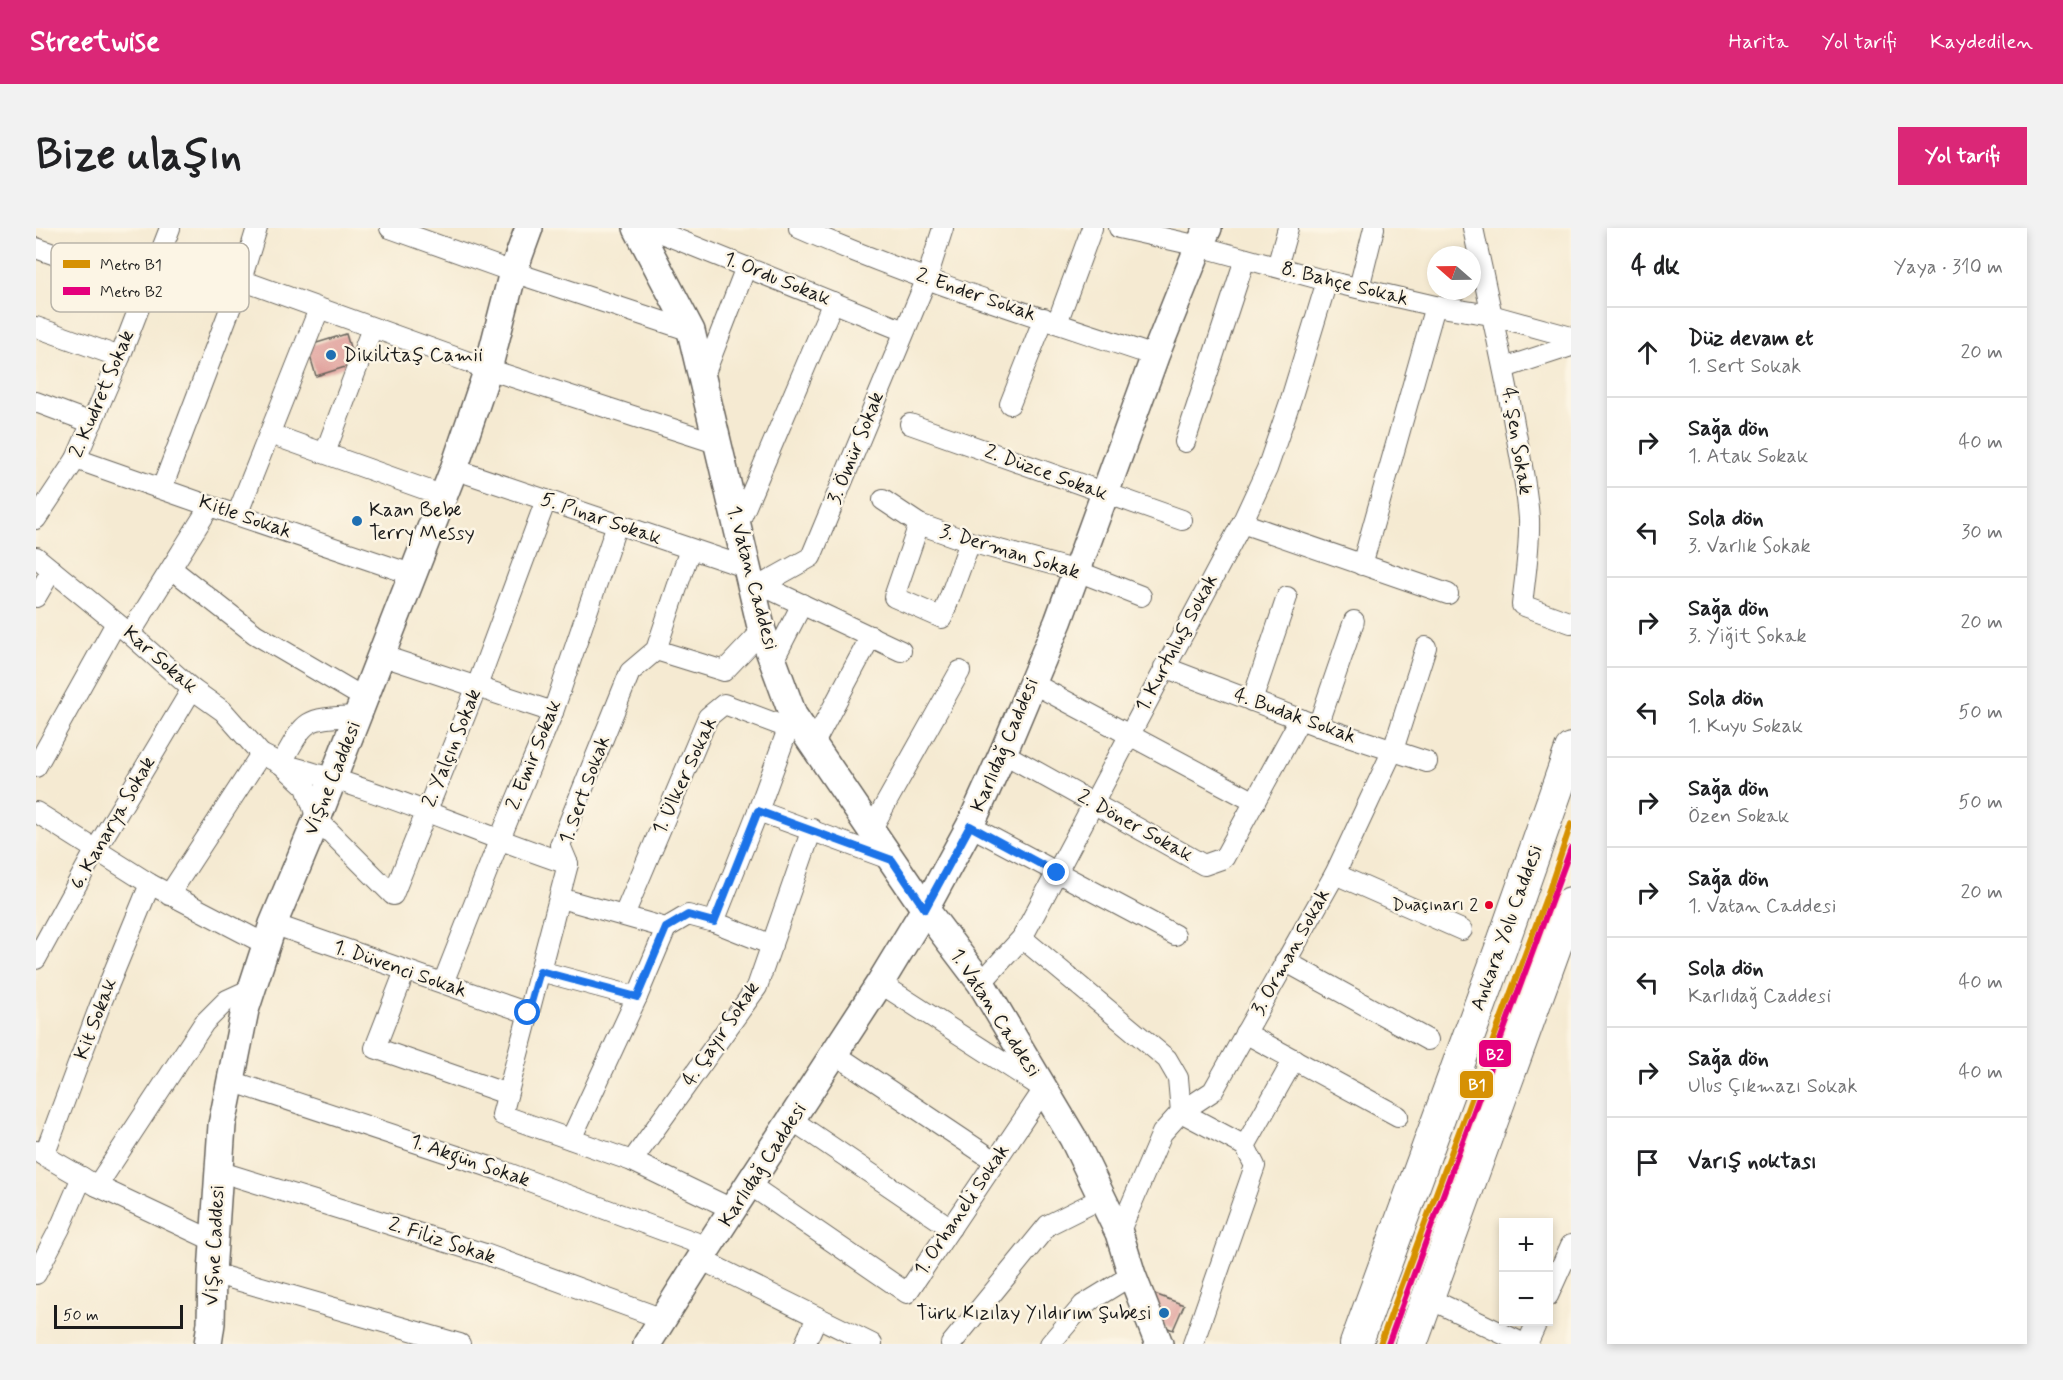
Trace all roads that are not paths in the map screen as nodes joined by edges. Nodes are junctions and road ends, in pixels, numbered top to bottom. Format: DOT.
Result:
graph roads {
  1 [pos="257,228"];
  2 [pos="390,228"];
  3 [pos="529,228"];
  4 [pos="637,228"];
  5 [pos="649,228"];
  6 [pos="799,228"];
  7 [pos="943,228"];
  8 [pos="1092,228"];
  9 [pos="1119,228"];
  10 [pos="1288,228"];
  11 [pos="1374,228"];
  12 [pos="1473,228"];
  13 [pos="1203,234"];
  14 [pos="36,248"];
  15 [pos="51,253"];
  16 [pos="249,254"];
  17 [pos="1245,259"];
  18 [pos="746,267"];
  19 [pos="1277,267"];
  20 [pos="513,272"];
  21 [pos="927,278"];
  22 [pos="1327,281"];
  23 [pos="249,283"];
  24 [pos="1359,288"];
  25 [pos="833,302"];
  26 [pos="1435,306"];
  27 [pos="320,309"];
  28 [pos="137,312"];
  29 [pos="229,312"];
  30 [pos="1491,315"];
  31 [pos="1050,320"];
  32 [pos="36,327"];
  33 [pos="372,328"];
  34 [pos="691,331"];
  35 [pos="904,331"];
  36 [pos="1571,337"];
  37 [pos="1571,346"];
  38 [pos="1155,356"];
  39 [pos="120,357"];
  40 [pos="1504,368"];
  41 [pos="488,369"];
  42 [pos="703,378"];
  43 [pos="36,402"];
  44 [pos="1010,404"];
  45 [pos="92,423"];
  46 [pos="910,424"];
  47 [pos="270,434"];
  48 [pos="1185,442"];
  49 [pos="719,444"];
  50 [pos="325,453"];
  51 [pos="76,459"];
  52 [pos="454,469"];
  53 [pos="162,488"];
  54 [pos="1105,494"];
  55 [pos="444,496"];
  56 [pos="546,500"];
  57 [pos="883,500"];
  58 [pos="210,506"];
  59 [pos="237,515"];
  60 [pos="36,519"];
  61 [pos="1182,520"];
  62 [pos="1242,523"];
  63 [pos="616,524"];
  64 [pos="738,525"];
  65 [pos="919,525"];
  66 [pos="970,542"];
  67 [pos="690,549"];
  68 [pos="36,557"];
  69 [pos="1362,565"];
  70 [pos="172,569"];
  71 [pos="52,570"];
  72 [pos="1077,571"];
  73 [pos="414,575"];
  74 [pos="754,580"];
  75 [pos="1448,594"];
  76 [pos="1141,596"];
  77 [pos="36,597"];
  78 [pos="1287,597"];
  79 [pos="802,604"];
  80 [pos="1354,621"];
  81 [pos="1571,623"];
  82 [pos="123,628"];
  83 [pos="762,631"];
  84 [pos="871,636"];
  85 [pos="1426,647"];
  86 [pos="656,650"];
  87 [pos="901,651"];
  88 [pos="381,655"];
  89 [pos="774,659"];
  90 [pos="1164,667"];
  91 [pos="960,671"];
  92 [pos="1032,683"];
  93 [pos="477,686"];
  94 [pos="192,689"];
  95 [pos="1252,701"];
  96 [pos="361,707"];
  97 [pos="553,712"];
  98 [pos="791,722"];
  99 [pos="1309,722"];
  100 [pos="1130,734"];
  101 [pos="813,745"];
  102 [pos="1571,749"];
  103 [pos="1393,750"];
  104 [pos="261,753"];
  105 [pos="1003,753"];
  106 [pos="1427,762"];
  107 [pos="281,764"];
  108 [pos="36,767"];
  109 [pos="334,777"];
  110 [pos="1255,801"];
  111 [pos="1094,803"];
  112 [pos="758,811"];
  113 [pos="36,812"];
  114 [pos="427,812"];
  115 [pos="317,819"];
  116 [pos="970,826"];
  117 [pos="812,829"];
  118 [pos="871,830"];
  119 [pos="499,841"];
  120 [pos="95,850"];
  121 [pos="892,860"];
  122 [pos="568,864"];
  123 [pos="1057,873"];
  124 [pos="1335,874"];
  125 [pos="150,884"];
  126 [pos="170,895"];
  127 [pos="560,898"];
  128 [pos="1571,903"];
  129 [pos="925,909"];
  130 [pos="624,915"];
  131 [pos="714,922"];
  132 [pos="666,928"];
  133 [pos="1462,930"];
  134 [pos="269,934"];
  135 [pos="1175,934"];
  136 [pos="1022,938"];
  137 [pos="772,945"];
  138 [pos="36,959"];
  139 [pos="1285,962"];
  140 [pos="405,971"];
  141 [pos="540,971"];
  142 [pos="981,982"];
  143 [pos="880,983"];
  144 [pos="442,984"];
  145 [pos="251,989"];
  146 [pos="637,997"];
  147 [pos="528,1013"];
  148 [pos="1245,1033"];
  149 [pos="1428,1040"];
  150 [pos="835,1054"];
  151 [pos="1294,1059"];
  152 [pos="231,1081"];
  153 [pos="1044,1089"];
  154 [pos="507,1094"];
  155 [pos="1181,1112"];
  156 [pos="1398,1116"];
  157 [pos="792,1120"];
  158 [pos="571,1140"];
  159 [pos="1245,1146"];
  160 [pos="40,1154"];
  161 [pos="632,1161"];
  162 [pos="995,1161"];
  163 [pos="218,1171"];
  164 [pos="90,1181"];
  165 [pos="750,1185"];
  166 [pos="1102,1198"];
  167 [pos="734,1210"];
  168 [pos="951,1228"];
  169 [pos="1119,1233"];
  170 [pos="214,1241"];
  171 [pos="1571,1245"];
  172 [pos="704,1253"];
  173 [pos="212,1273"];
  174 [pos="36,1274"];
  175 [pos="1132,1275"];
  176 [pos="1553,1285"];
  177 [pos="1428,1298"];
  178 [pos="817,1317"];
  179 [pos="663,1319"];
  180 [pos="1535,1326"];
  181 [pos="449,1342"];
  182 [pos="208,1344"];
  183 [pos="647,1344"];
  184 [pos="805,1344"];
  185 [pos="872,1344"];
  186 [pos="951,1344"];
  187 [pos="1050,1344"];
  188 [pos="1159,1344"];
  189 [pos="1193,1344"];
  190 [pos="1356,1344"];
  191 [pos="1411,1344"];
  192 [pos="1526,1344"];
  1 -- 16 [label="street"];
  2 -- 20 [label="street"];
  3 -- 20 [label="main road, Vişne Caddesi"];
  4 -- 34 [label="main road, 1. Vatan Caddesi"];
  5 -- 18 [label="street, 1. Ordu Sokak"];
  6 -- 21 [label="street, 2. Ender Sokak"];
  7 -- 21 [label="street, 3. Ömür Sokak"];
  8 -- 31 [label="street"];
  9 -- 13 [label="street, 8. Bahçe Sokak"];
  10 -- 19 [label="street"];
  11 -- 24 [label="street"];
  12 -- 30 [label="street, 4. Şen Sokak"];
  13 -- 17 [label="street, 8. Bahçe Sokak"];
  13 -- 38 [label="main road, Karlıdağ Caddesi"];
  14 -- 15 [label="street"];
  17 -- 19 [label="street, 8. Bahçe Sokak"];
  17 -- 48 [label="street"];
  18 -- 25 [label="street, 1. Ordu Sokak"];
  18 -- 42 [label="street"];
  19 -- 22 [label="street, 8. Bahçe Sokak"];
  20 -- 34 [label="street"];
  20 -- 41 [label="main road, Vişne Caddesi"];
  21 -- 31 [label="street, 2. Ender Sokak"];
  21 -- 35 [label="street, 3. Ömür Sokak"];
  22 -- 24 [label="street, 8. Bahçe Sokak"];
  22 -- 62 [label="street, 1. Kurtuluş Sokak"];
  23 -- 27 [label="street"];
  24 -- 26 [label="street, 8. Bahçe Sokak"];
  25 -- 35 [label="street, 1. Ordu Sokak"];
  25 -- 64 [label="street"];
  26 -- 30 [label="street, 8. Bahçe Sokak"];
  26 -- 69 [label="street"];
  27 -- 33 [label="street"];
  27 -- 47 [label="street"];
  28 -- 39 [label="street, 2. Kudret Sokak"];
  29 -- 53 [label="street"];
  30 -- 36 [label="street, 8. Bahçe Sokak"];
  30 -- 40 [label="street, 4. Şen Sokak"];
  31 -- 38 [label="street, 2. Ender Sokak"];
  31 -- 44 [label="street"];
  32 -- 39 [label="street"];
  33 -- 41 [label="street"];
  33 -- 50 [label="street"];
  34 -- 42 [label="main road, 1. Vatan Caddesi"];
  35 -- 74 [label="street, 3. Ömür Sokak"];
  37 -- 40 [label="street"];
  38 -- 54 [label="main road, Karlıdağ Caddesi"];
  39 -- 45 [label="street, 2. Kudret Sokak"];
  40 -- 81 [label="street, 4. Şen Sokak"];
  41 -- 49 [label="street"];
  41 -- 52 [label="main road, Vişne Caddesi"];
  42 -- 49 [label="main road, 1. Vatan Caddesi"];
  43 -- 45 [label="street"];
  45 -- 51 [label="street, 2. Kudret Sokak"];
  46 -- 54 [label="street, 2. Düzce Sokak"];
  47 -- 50 [label="street"];
  47 -- 59 [label="street"];
  49 -- 64 [label="main road, 1. Vatan Caddesi"];
  50 -- 55 [label="street"];
  51 -- 53 [label="street, Kitle Sokak"];
  51 -- 60 [label="street, 2. Kudret Sokak"];
  52 -- 55 [label="main road, Vişne Caddesi"];
  52 -- 56 [label="street, 5. Pınar Sokak"];
  53 -- 58 [label="street, Kitle Sokak"];
  54 -- 61 [label="street, 2. Düzce Sokak"];
  54 -- 72 [label="main road, Karlıdağ Caddesi"];
  55 -- 73 [label="main road, Vişne Caddesi"];
  56 -- 63 [label="street, 5. Pınar Sokak"];
  56 -- 93 [label="street, 2. Yalçın Sokak"];
  57 -- 65 [label="street, 3. Derman Sokak"];
  58 -- 59 [label="street, Kitle Sokak"];
  58 -- 70 [label="street"];
  59 -- 73 [label="street, Kitle Sokak"];
  62 -- 69 [label="street"];
  62 -- 90 [label="street, 1. Kurtuluş Sokak"];
  63 -- 67 [label="street, 5. Pınar Sokak"];
  63 -- 97 [label="street, 2. Emir Sokak"];
  64 -- 74 [label="main road, 1. Vatan Caddesi"];
  65 -- 66 [label="street, 3. Derman Sokak"];
  65 -- 66 [label="street"];
  66 -- 72 [label="street, 3. Derman Sokak"];
  67 -- 74 [label="street, 5. Pınar Sokak"];
  67 -- 86 [label="street"];
  68 -- 71 [label="street, Kar Sokak"];
  69 -- 75 [label="street"];
  70 -- 82 [label="street"];
  70 -- 96 [label="street"];
  71 -- 77 [label="street"];
  71 -- 82 [label="street, Kar Sokak"];
  72 -- 76 [label="street, 3. Derman Sokak"];
  72 -- 92 [label="main road, Karlıdağ Caddesi"];
  73 -- 88 [label="main road, Vişne Caddesi"];
  74 -- 79 [label="street, 5. Pınar Sokak"];
  74 -- 83 [label="main road, 1. Vatan Caddesi"];
  78 -- 95 [label="street"];
  79 -- 84 [label="street, 5. Pınar Sokak"];
  79 -- 89 [label="street"];
  80 -- 99 [label="street, 2. Döner Sokak"];
  82 -- 94 [label="street, Kar Sokak"];
  82 -- 108 [label="street"];
  83 -- 86 [label="street"];
  83 -- 89 [label="main road, 1. Vatan Caddesi"];
  84 -- 87 [label="street, 5. Pınar Sokak"];
  84 -- 101 [label="street"];
  85 -- 103 [label="street, 3. Orman Sokak"];
  86 -- 122 [label="street, 1. Sert Sokak"];
  88 -- 93 [label="street"];
  88 -- 96 [label="main road, Vişne Caddesi"];
  89 -- 98 [label="main road, 1. Vatan Caddesi"];
  90 -- 95 [label="street, 4. Budak Sokak"];
  90 -- 100 [label="street, 1. Kurtuluş Sokak"];
  91 -- 118 [label="street"];
  92 -- 100 [label="street"];
  92 -- 105 [label="main road, Karlıdağ Caddesi"];
  93 -- 97 [label="street"];
  93 -- 114 [label="street, 2. Yalçın Sokak"];
  94 -- 104 [label="street, Kar Sokak"];
  94 -- 120 [label="street, 6. Kanarya Sokak"];
  95 -- 99 [label="street, 4. Budak Sokak"];
  96 -- 107 [label="street"];
  96 -- 109 [label="main road, Vişne Caddesi"];
  97 -- 119 [label="street, 2. Emir Sokak"];
  98 -- 101 [label="main road, 1. Vatan Caddesi"];
  98 -- 112 [label="street"];
  98 -- 130 [label="street, 1. Ülker Sokak"];
  99 -- 103 [label="street, 4. Budak Sokak"];
  99 -- 110 [label="street, 2. Döner Sokak"];
  100 -- 110 [label="street"];
  100 -- 111 [label="street, 1. Kurtuluş Sokak"];
  101 -- 118 [label="main road, 1. Vatan Caddesi"];
  102 -- 190 [label="highway, Ankara Yolu Caddesi"];
  103 -- 106 [label="street, 4. Budak Sokak"];
  103 -- 124 [label="street, 3. Orman Sokak"];
  104 -- 107 [label="street, Kar Sokak"];
  104 -- 126 [label="street"];
  105 -- 111 [label="street, 2. Döner Sokak"];
  105 -- 116 [label="main road, Karlıdağ Caddesi"];
  107 -- 109 [label="street, Kar Sokak"];
  107 -- 115 [label="street, Kar Sokak"];
  109 -- 114 [label="street, Kar Sokak"];
  109 -- 115 [label="main road, Vişne Caddesi"];
  110 -- 111 [label="street, 2. Döner Sokak"];
  111 -- 123 [label="street, 1. Kurtuluş Sokak"];
  112 -- 117 [label="street"];
  112 -- 131 [label="street"];
  113 -- 120 [label="street, 1. Düvenci Sokak"];
  114 -- 115 [label="street, 2. Yalçın Sokak"];
  114 -- 119 [label="street, Kar Sokak"];
  115 -- 134 [label="main road, Vişne Caddesi"];
  116 -- 123 [label="street"];
  116 -- 129 [label="main road, Karlıdağ Caddesi"];
  117 -- 121 [label="street"];
  117 -- 137 [label="street, 4. Çayır Sokak"];
  118 -- 121 [label="main road, 1. Vatan Caddesi"];
  119 -- 122 [label="street, Kar Sokak"];
  119 -- 144 [label="street, 2. Emir Sokak"];
  120 -- 125 [label="street, 1. Düvenci Sokak"];
  120 -- 138 [label="street, 6. Kanarya Sokak"];
  121 -- 129 [label="main road, 1. Vatan Caddesi"];
  122 -- 127 [label="street, 1. Sert Sokak"];
  123 -- 135 [label="street"];
  123 -- 136 [label="street, 1. Kurtuluş Sokak"];
  124 -- 133 [label="street"];
  124 -- 139 [label="street, 3. Orman Sokak"];
  125 -- 126 [label="street, 1. Düvenci Sokak"];
  125 -- 160 [label="street, Kit Sokak"];
  126 -- 134 [label="street, 1. Düvenci Sokak"];
  127 -- 130 [label="street"];
  127 -- 141 [label="street, 1. Sert Sokak"];
  128 -- 177 [label="highway"];
  129 -- 142 [label="main road, 1. Vatan Caddesi"];
  129 -- 143 [label="main road, Karlıdağ Caddesi"];
  130 -- 132 [label="street"];
  131 -- 132 [label="street"];
  131 -- 137 [label="street"];
  132 -- 146 [label="street"];
  134 -- 140 [label="street, 1. Düvenci Sokak"];
  134 -- 145 [label="main road, Vişne Caddesi"];
  136 -- 142 [label="street, 1. Kurtuluş Sokak"];
  136 -- 155 [label="street"];
  137 -- 161 [label="street, 4. Çayır Sokak"];
  139 -- 148 [label="street, 3. Orman Sokak"];
  139 -- 149 [label="street"];
  140 -- 144 [label="street, 1. Düvenci Sokak"];
  140 -- 154 [label="street"];
  141 -- 146 [label="street"];
  141 -- 147 [label="street, 1. Sert Sokak"];
  142 -- 153 [label="main road, 1. Vatan Caddesi"];
  143 -- 150 [label="main road, Karlıdağ Caddesi"];
  143 -- 153 [label="street"];
  144 -- 147 [label="street, 1. Düvenci Sokak"];
  145 -- 152 [label="main road, Vişne Caddesi"];
  145 -- 164 [label="street"];
  146 -- 158 [label="street"];
  147 -- 154 [label="street, 1. Sert Sokak"];
  148 -- 151 [label="street"];
  148 -- 155 [label="street, 3. Orman Sokak"];
  150 -- 157 [label="main road, Karlıdağ Caddesi"];
  150 -- 162 [label="street"];
  151 -- 156 [label="street"];
  151 -- 159 [label="street"];
  152 -- 163 [label="main road, Vişne Caddesi"];
  152 -- 172 [label="street, 1. Akgün Sokak"];
  153 -- 162 [label="street, 1. Orhaneli Sokak"];
  153 -- 166 [label="main road, 1. Vatan Caddesi"];
  154 -- 158 [label="street, 1. Sert Sokak"];
  155 -- 159 [label="street"];
  155 -- 169 [label="street, 3. Orman Sokak"];
  157 -- 165 [label="main road, Karlıdağ Caddesi"];
  157 -- 168 [label="street"];
  158 -- 161 [label="street"];
  159 -- 189 [label="street"];
  160 -- 164 [label="street"];
  161 -- 167 [label="street"];
  162 -- 168 [label="street, 1. Orhaneli Sokak"];
  163 -- 170 [label="main road, Vişne Caddesi"];
  163 -- 179 [label="street, 2. Filiz Sokak"];
  164 -- 170 [label="street"];
  164 -- 174 [label="street"];
  165 -- 167 [label="main road, Karlıdağ Caddesi"];
  165 -- 168 [label="street, 1. Orhaneli Sokak"];
  166 -- 169 [label="main road, 1. Vatan Caddesi"];
  166 -- 186 [label="street"];
  167 -- 172 [label="main road, Karlıdağ Caddesi"];
  169 -- 175 [label="main road, 1. Vatan Caddesi"];
  170 -- 173 [label="main road, Vişne Caddesi"];
  171 -- 176 [label="street"];
  172 -- 178 [label="street, 1. Akgün Sokak"];
  172 -- 179 [label="main road, Karlıdağ Caddesi"];
  173 -- 181 [label="street"];
  173 -- 182 [label="main road, Vişne Caddesi"];
  175 -- 187 [label="street"];
  175 -- 188 [label="main road, 1. Vatan Caddesi"];
  177 -- 191 [label="highway"];
  177 -- 192 [label="street"];
  178 -- 184 [label="street"];
  178 -- 185 [label="street, 1. Akgün Sokak"];
  179 -- 183 [label="main road, Karlıdağ Caddesi"];
  180 -- 192 [label="street"];
}
